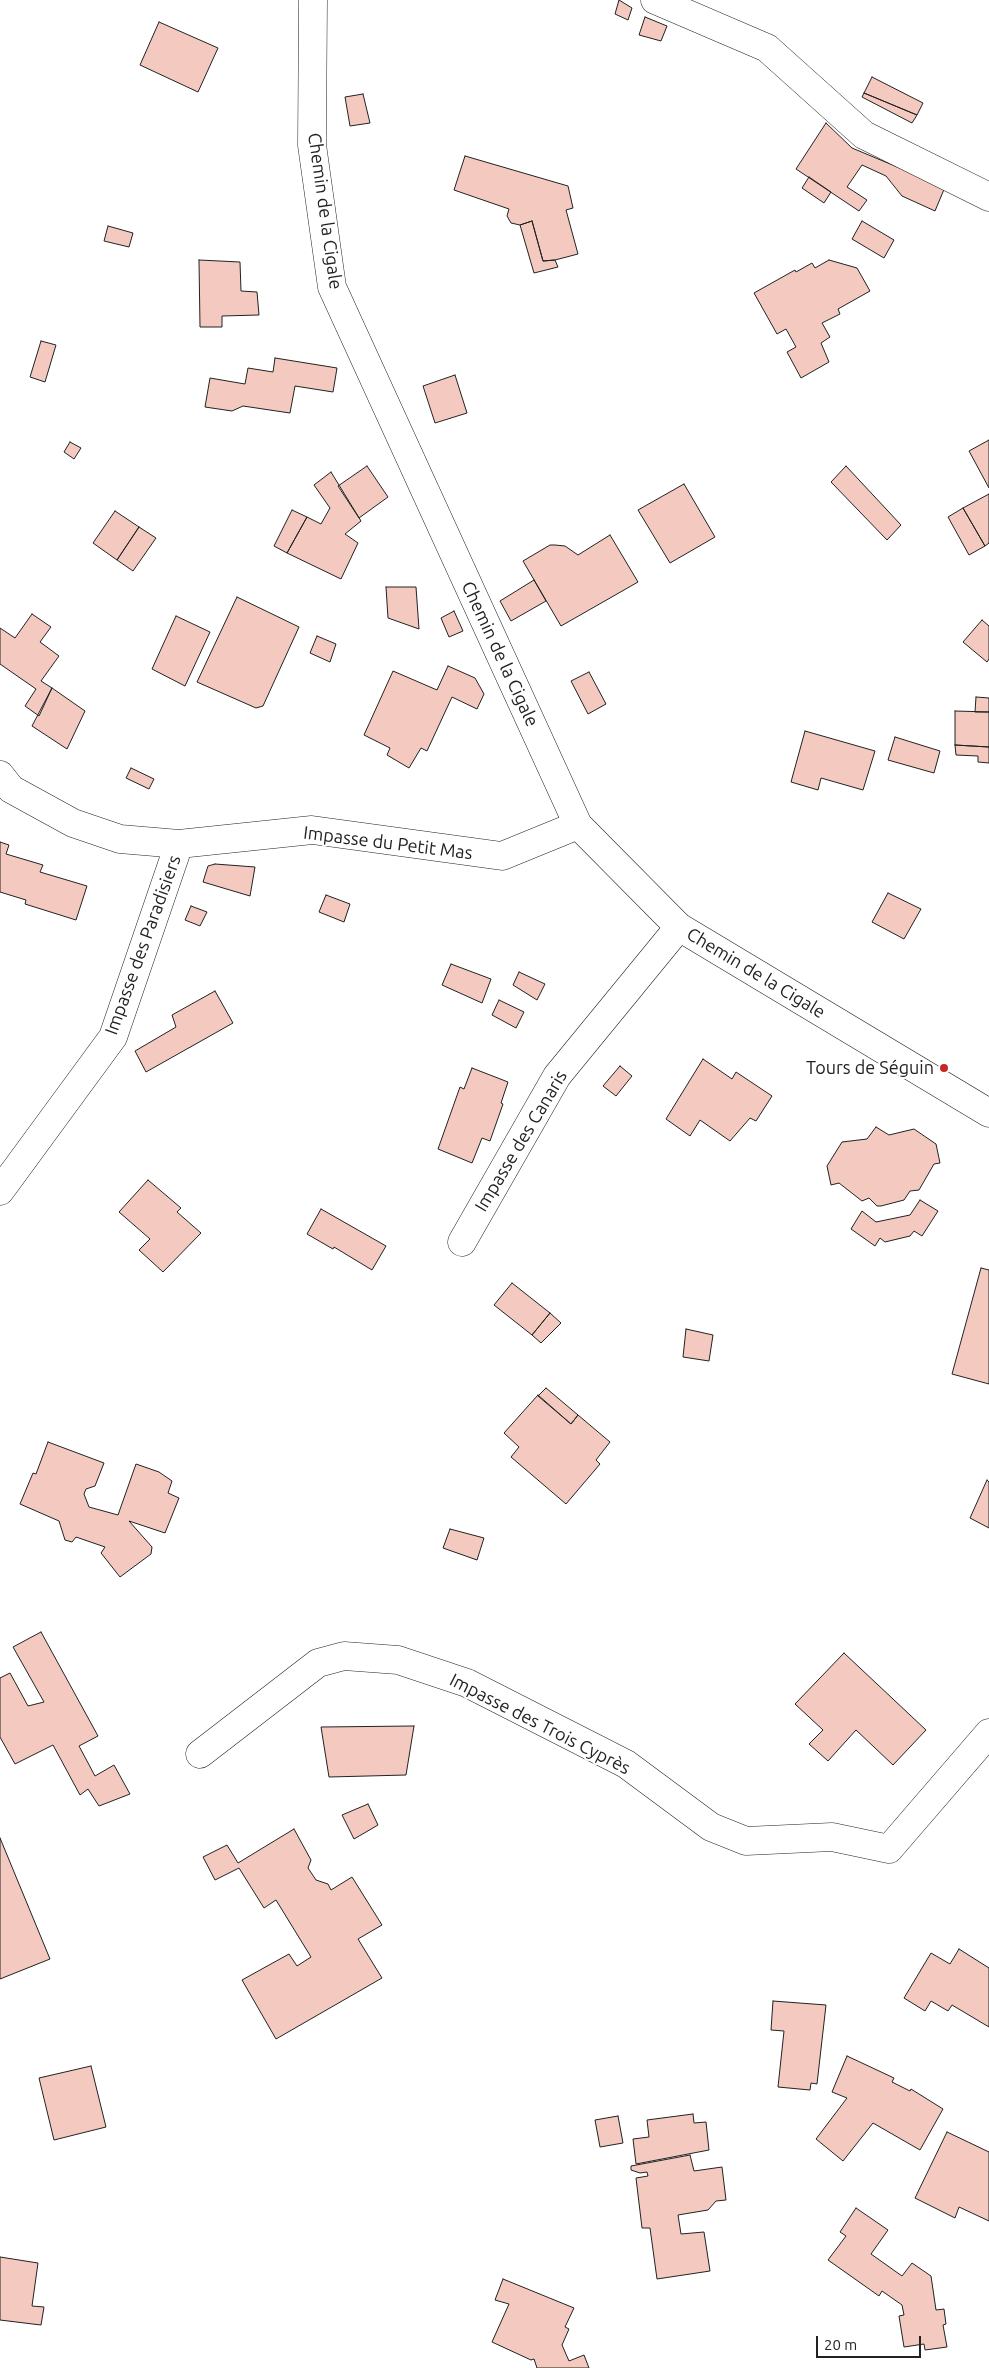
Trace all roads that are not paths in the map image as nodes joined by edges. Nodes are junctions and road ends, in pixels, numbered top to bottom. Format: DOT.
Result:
graph roads {
  1 [pos="313,0"];
  2 [pos="655,0"];
  3 [pos="989,196"];
  4 [pos="0,775"];
  5 [pos="578,825"];
  6 [pos="180,844"];
  7 [pos="679,926"];
  8 [pos="989,1113"];
  9 [pos="0,1191"];
  10 [pos="462,1242"];
  11 [pos="989,1733"];
  12 [pos="200,1754"];
  1 -- 5 [label="street, Chemin de la Cigale"];
  2 -- 3 [label="street"];
  4 -- 6 [label="street, Impasse du Petit Mas"];
  5 -- 6 [label="street, Impasse du Petit Mas"];
  5 -- 7 [label="street, Chemin de la Cigale"];
  6 -- 9 [label="street, Impasse des Paradisiers"];
  7 -- 8 [label="street, Chemin de la Cigale"];
  7 -- 10 [label="street, Impasse des Canaris"];
  11 -- 12 [label="street, Impasse des Trois Cyprès"];
}
